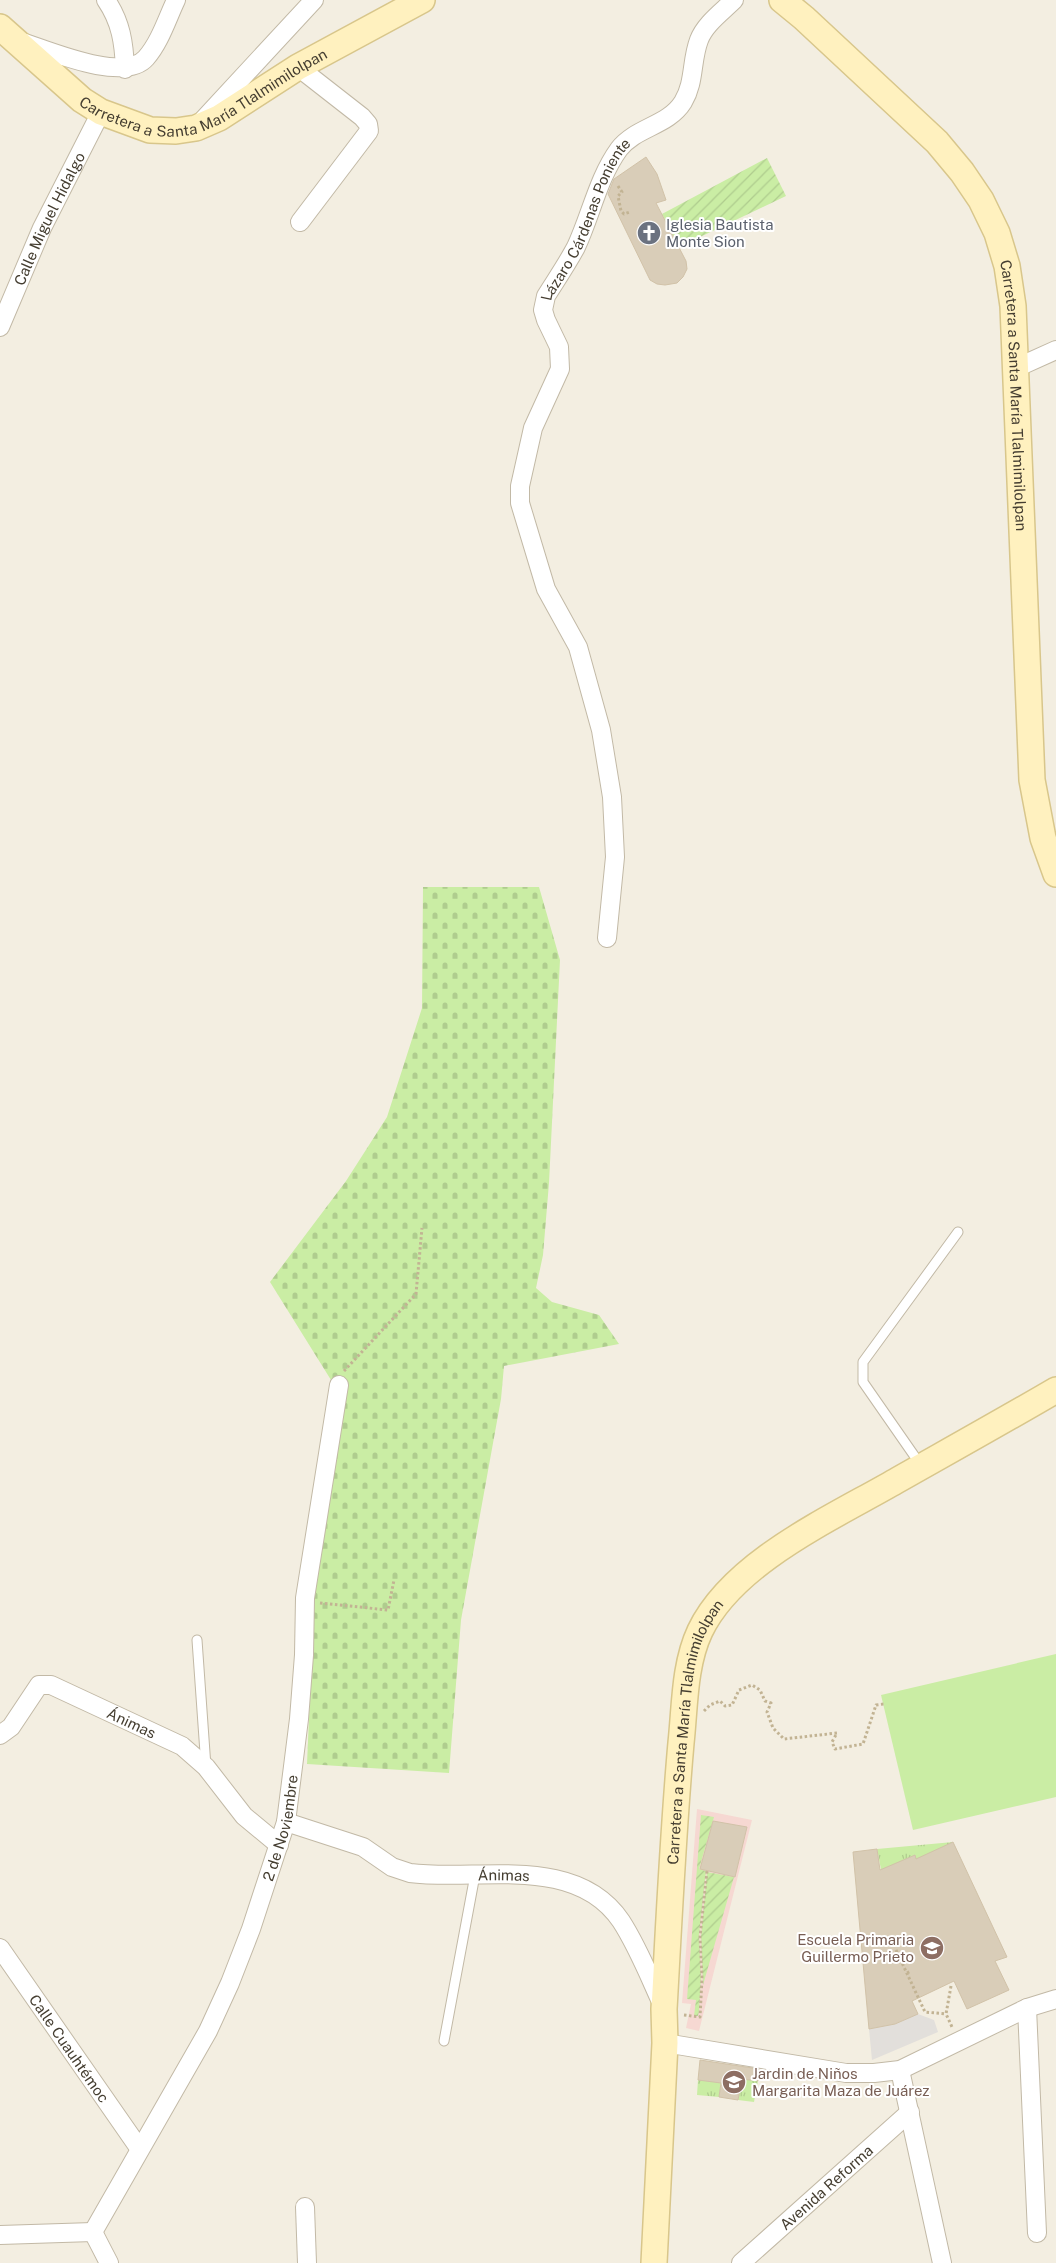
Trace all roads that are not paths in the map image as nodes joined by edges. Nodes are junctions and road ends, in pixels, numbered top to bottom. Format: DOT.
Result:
graph roads {
  1 [pos="106,0"];
  2 [pos="176,0"];
  3 [pos="314,0"];
  4 [pos="422,0"];
  5 [pos="734,0"];
  6 [pos="782,0"];
  7 [pos="9,34"];
  8 [pos="298,67"];
  9 [pos="125,69"];
  10 [pos="101,112"];
  11 [pos="196,128"];
  12 [pos="300,222"];
  13 [pos="0,327"];
  14 [pos="1056,350"];
  15 [pos="1016,368"];
  16 [pos="1056,874"];
  17 [pos="607,938"];
  18 [pos="958,1232"];
  19 [pos="339,1385"];
  20 [pos="1056,1390"];
  21 [pos="922,1466"];
  22 [pos="197,1640"];
  23 [pos="0,1735"];
  24 [pos="206,1767"];
  25 [pos="286,1822"];
  26 [pos="279,1846"];
  27 [pos="474,1876"];
  28 [pos="0,1948"];
  29 [pos="1056,1999"];
  30 [pos="1026,2008"];
  31 [pos="664,2009"];
  32 [pos="444,2041"];
  33 [pos="665,2043"];
  34 [pos="900,2070"];
  35 [pos="910,2112"];
  36 [pos="140,2148"];
  37 [pos="305,2206"];
  38 [pos="93,2232"];
  39 [pos="1038,2233"];
  40 [pos="0,2235"];
  41 [pos="109,2263"];
  42 [pos="307,2263"];
  43 [pos="654,2263"];
  44 [pos="741,2263"];
  45 [pos="942,2263"];
  1 -- 9 [label="street"];
  2 -- 9 [label="street"];
  3 -- 11 [label="street"];
  4 -- 8 [label="main road, Carretera a Santa María Tlalmimilolpan"];
  5 -- 17 [label="street, Lázaro Cárdenas Poniente"];
  6 -- 15 [label="main road, Carretera a Santa María Tlalmimilolpan"];
  7 -- 9 [label="street"];
  7 -- 10 [label="main road, Carretera a Santa María Tlalmimilolpan"];
  8 -- 11 [label="main road, Carretera a Santa María Tlalmimilolpan"];
  8 -- 12 [label="street"];
  10 -- 11 [label="main road, Carretera a Santa María Tlalmimilolpan"];
  10 -- 13 [label="street, Calle Miguel Hidalgo"];
  14 -- 15 [label="street"];
  15 -- 16 [label="main road, Carretera a Santa María Tlalmimilolpan"];
  18 -- 21 [label="lane"];
  19 -- 25 [label="street, 2 de Noviembre"];
  20 -- 21 [label="main road, Carretera a Santa María Tlalmimilolpan"];
  21 -- 31 [label="main road, Carretera a Santa María Tlalmimilolpan"];
  22 -- 24 [label="lane"];
  23 -- 24 [label="street, Ánimas"];
  24 -- 26 [label="street, Ánimas"];
  25 -- 26 [label="street, 2 de Noviembre"];
  25 -- 27 [label="street, Ánimas"];
  26 -- 36 [label="street, 2 de Noviembre"];
  27 -- 31 [label="street, Ánimas"];
  27 -- 32 [label="lane"];
  28 -- 36 [label="street, Calle Cuauhtémoc"];
  29 -- 30 [label="street"];
  30 -- 34 [label="street"];
  30 -- 39 [label="street"];
  31 -- 33 [label="main road, Carretera a Santa María Tlalmimilolpan"];
  33 -- 34 [label="street"];
  33 -- 43 [label="main road, Carretera a Santa María Tlalmimilolpan"];
  34 -- 35 [label="street"];
  35 -- 44 [label="street, Avenida Reforma"];
  35 -- 45 [label="street"];
  36 -- 38 [label="street, 2 de Noviembre"];
  37 -- 42 [label="street"];
  38 -- 40 [label="street"];
  38 -- 41 [label="street"];
}
